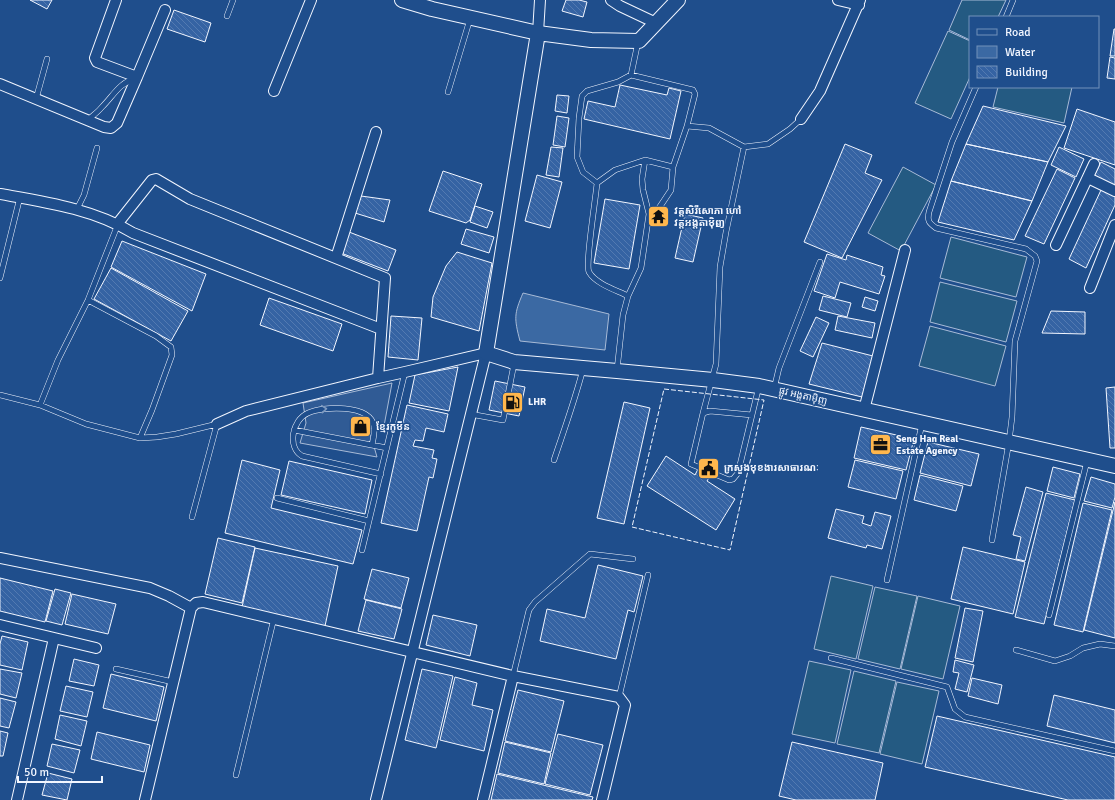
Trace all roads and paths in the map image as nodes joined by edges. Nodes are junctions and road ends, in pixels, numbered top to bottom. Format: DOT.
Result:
graph roads {
  1 [pos="116,0"];
  2 [pos="233,0"];
  3 [pos="311,0"];
  4 [pos="402,0"];
  5 [pos="540,0"];
  6 [pos="611,0"];
  7 [pos="678,0"];
  8 [pos="838,0"];
  9 [pos="1013,0"];
  10 [pos="860,2"];
  11 [pos="165,10"];
  12 [pos="227,16"];
  13 [pos="1006,16"];
  14 [pos="470,18"];
  15 [pos="656,23"];
  16 [pos="538,33"];
  17 [pos="639,41"];
  18 [pos="47,58"];
  19 [pos="631,75"];
  20 [pos="138,77"];
  21 [pos="0,84"];
  22 [pos="976,88"];
  23 [pos="274,91"];
  24 [pos="448,92"];
  25 [pos="36,99"];
  26 [pos="801,119"];
  27 [pos="88,120"];
  28 [pos="687,126"];
  29 [pos="376,132"];
  30 [pos="744,147"];
  31 [pos="97,148"];
  32 [pos="645,160"];
  33 [pos="1094,164"];
  34 [pos="673,167"];
  35 [pos="1088,178"];
  36 [pos="597,183"];
  37 [pos="1115,191"];
  38 [pos="0,194"];
  39 [pos="20,198"];
  40 [pos="77,209"];
  41 [pos="649,214"];
  42 [pos="118,224"];
  43 [pos="1115,225"];
  44 [pos="1056,245"];
  45 [pos="905,250"];
  46 [pos="336,258"];
  47 [pos="820,262"];
  48 [pos="0,278"];
  49 [pos="1090,288"];
  50 [pos="628,296"];
  51 [pos="88,300"];
  52 [pos="381,329"];
  53 [pos="486,353"];
  54 [pos="514,362"];
  55 [pos="583,368"];
  56 [pos="617,371"];
  57 [pos="405,372"];
  58 [pos="378,378"];
  59 [pos="713,380"];
  60 [pos="759,386"];
  61 [pos="774,390"];
  62 [pos="0,395"];
  63 [pos="40,405"];
  64 [pos="864,410"];
  65 [pos="703,413"];
  66 [pos="470,414"];
  67 [pos="752,415"];
  68 [pos="922,423"];
  69 [pos="217,424"];
  70 [pos="294,430"];
  71 [pos="140,438"];
  72 [pos="1009,442"];
  73 [pos="372,445"];
  74 [pos="387,448"];
  75 [pos="554,460"];
  76 [pos="1087,460"];
  77 [pos="1115,466"];
  78 [pos="381,474"];
  79 [pos="277,498"];
  80 [pos="192,517"];
  81 [pos="369,521"];
  82 [pos="992,540"];
  83 [pos="362,550"];
  84 [pos="0,558"];
  85 [pos="633,559"];
  86 [pos="648,575"];
  87 [pos="887,580"];
  88 [pos="191,608"];
  89 [pos="1049,615"];
  90 [pos="274,618"];
  91 [pos="0,625"];
  92 [pos="54,638"];
  93 [pos="1115,646"];
  94 [pos="96,648"];
  95 [pos="1016,650"];
  96 [pos="412,652"];
  97 [pos="831,658"];
  98 [pos="116,669"];
  99 [pos="513,676"];
  100 [pos="173,682"];
  101 [pos="619,697"];
  102 [pos="1115,751"];
  103 [pos="236,775"];
  104 [pos="17,800"];
  105 [pos="145,800"];
  106 [pos="376,800"];
  107 [pos="483,800"];
  108 [pos="602,800"];
  1 -- 20 [label="street"];
  2 -- 12 [label="lane"];
  3 -- 23 [label="street"];
  4 -- 14 [label="street"];
  5 -- 16 [label="street"];
  6 -- 15 [label="street"];
  7 -- 15 [label="street"];
  8 -- 10 [label="street"];
  9 -- 13 [label="lane"];
  10 -- 26 [label="street"];
  11 -- 20 [label="street"];
  14 -- 16 [label="street"];
  14 -- 24 [label="lane"];
  15 -- 17 [label="street"];
  16 -- 17 [label="street"];
  16 -- 53 [label="street"];
  17 -- 19 [label="lane"];
  18 -- 25 [label="lane"];
  19 -- 28 [label="lane"];
  19 -- 36 [label="lane"];
  20 -- 27 [label="lane"];
  20 -- 27 [label="street"];
  21 -- 25 [label="street"];
  22 -- 72 [label="lane"];
  25 -- 27 [label="street"];
  26 -- 30 [label="lane"];
  28 -- 30 [label="lane"];
  28 -- 34 [label="lane"];
  29 -- 46 [label="street"];
  30 -- 59 [label="lane"];
  31 -- 40 [label="lane"];
  32 -- 34 [label="lane"];
  32 -- 36 [label="lane"];
  32 -- 41 [label="lane"];
  33 -- 35 [label="street"];
  34 -- 41 [label="lane"];
  35 -- 37 [label="street"];
  35 -- 44 [label="street"];
  36 -- 50 [label="lane"];
  38 -- 39 [label="street"];
  39 -- 40 [label="street"];
  39 -- 48 [label="lane"];
  40 -- 42 [label="street"];
  41 -- 50 [label="lane"];
  42 -- 46 [label="street"];
  42 -- 51 [label="lane"];
  42 -- 52 [label="street"];
  43 -- 49 [label="street"];
  45 -- 64 [label="street"];
  46 -- 52 [label="street"];
  47 -- 61 [label="lane"];
  50 -- 56 [label="lane"];
  51 -- 63 [label="lane"];
  51 -- 71 [label="lane"];
  52 -- 58 [label="street"];
  53 -- 54 [label="street, ផ្លូវ អង្តតាម៉ិញ"];
  53 -- 57 [label="street"];
  53 -- 66 [label="street"];
  54 -- 55 [label="street, ផ្លូវ អង្តតាម៉ិញ"];
  54 -- 66 [label="lane"];
  55 -- 56 [label="street, ផ្លូវ អង្តតាម៉ិញ"];
  55 -- 75 [label="lane"];
  56 -- 59 [label="street, ផ្លូវ អង្តតាម៉ិញ"];
  57 -- 58 [label="street"];
  57 -- 74 [label="lane"];
  58 -- 69 [label="street"];
  59 -- 60 [label="street, ផ្លូវ អង្តតាម៉ិញ"];
  59 -- 65 [label="lane"];
  60 -- 61 [label="street, ផ្លូវ អង្តតាម៉ិញ"];
  60 -- 67 [label="lane"];
  61 -- 64 [label="street, ផ្លូវ អង្តតាម៉ិញ"];
  62 -- 63 [label="lane"];
  63 -- 71 [label="lane"];
  64 -- 68 [label="street, ផ្លូវ អង្តតាម៉ិញ"];
  65 -- 67 [label="lane"];
  65 -- 67 [label="lane"];
  66 -- 96 [label="street"];
  68 -- 72 [label="street, ផ្លូវ អង្តតាម៉ិញ"];
  68 -- 87 [label="lane"];
  69 -- 71 [label="lane"];
  69 -- 80 [label="lane"];
  70 -- 73 [label="lane"];
  70 -- 73 [label="lane, one-way"];
  70 -- 78 [label="lane"];
  72 -- 76 [label="street, ផ្លូវ អង្តតាម៉ិញ"];
  72 -- 82 [label="lane"];
  73 -- 74 [label="lane"];
  74 -- 78 [label="lane"];
  76 -- 77 [label="street, ផ្លូវ អង្តតាម៉ិញ"];
  76 -- 89 [label="lane"];
  78 -- 81 [label="lane"];
  79 -- 81 [label="lane"];
  81 -- 83 [label="lane"];
  84 -- 88 [label="street"];
  85 -- 99 [label="lane"];
  86 -- 101 [label="lane"];
  88 -- 90 [label="street"];
  88 -- 100 [label="street"];
  90 -- 96 [label="street"];
  90 -- 103 [label="lane"];
  91 -- 92 [label="street"];
  92 -- 94 [label="street"];
  92 -- 104 [label="street"];
  93 -- 95 [label="lane"];
  96 -- 99 [label="street"];
  96 -- 106 [label="street"];
  97 -- 102 [label="lane"];
  98 -- 100 [label="lane"];
  99 -- 101 [label="street"];
  99 -- 107 [label="street"];
  100 -- 105 [label="street"];
  101 -- 108 [label="street"];
}
